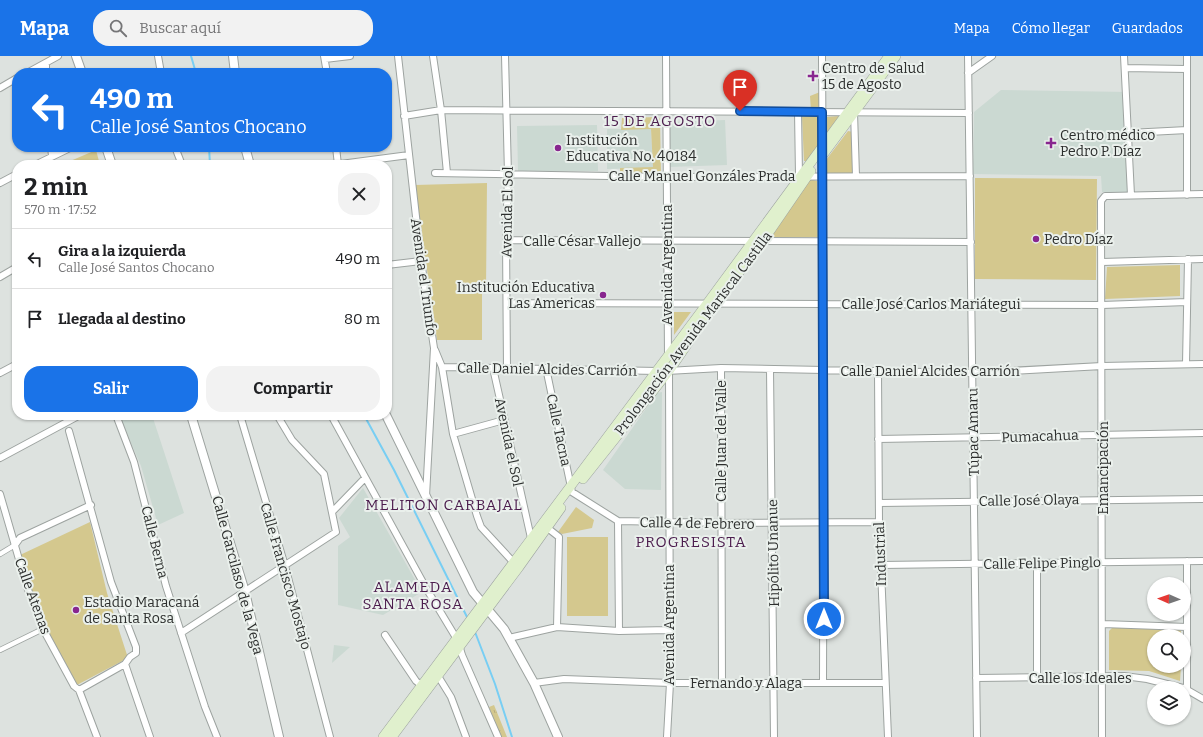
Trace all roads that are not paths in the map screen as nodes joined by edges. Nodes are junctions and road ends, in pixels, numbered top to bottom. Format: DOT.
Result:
graph roads {
  1 [pos="58,56"];
  2 [pos="76,56"];
  3 [pos="158,56"];
  4 [pos="233,56"];
  5 [pos="350,56"];
  6 [pos="398,56"];
  7 [pos="433,56"];
  8 [pos="505,56"];
  9 [pos="666,56"];
  10 [pos="822,56"];
  11 [pos="888,56"];
  12 [pos="896,56"];
  13 [pos="968,56"];
  14 [pos="992,56"];
  15 [pos="1124,56"];
  16 [pos="1187,56"];
  17 [pos="325,57"];
  18 [pos="46,62"];
  19 [pos="36,68"];
  20 [pos="46,68"];
  21 [pos="80,68"];
  22 [pos="160,68"];
  23 [pos="234,68"];
  24 [pos="326,68"];
  25 [pos="1125,68"];
  26 [pos="1187,70"];
  27 [pos="968,73"];
  28 [pos="12,81"];
  29 [pos="0,88"];
  30 [pos="441,110"];
  31 [pos="506,111"];
  32 [pos="798,111"];
  33 [pos="666,112"];
  34 [pos="822,112"];
  35 [pos="850,112"];
  36 [pos="969,113"];
  37 [pos="404,116"];
  38 [pos="1187,130"];
  39 [pos="1129,133"];
  40 [pos="823,144"];
  41 [pos="52,152"];
  42 [pos="61,152"];
  43 [pos="822,155"];
  44 [pos="52,156"];
  45 [pos="408,156"];
  46 [pos="44,160"];
  47 [pos="377,160"];
  48 [pos="435,173"];
  49 [pos="447,173"];
  50 [pos="508,174"];
  51 [pos="803,176"];
  52 [pos="822,176"];
  53 [pos="856,176"];
  54 [pos="970,176"];
  55 [pos="12,177"];
  56 [pos="667,177"];
  57 [pos="0,183"];
  58 [pos="1203,194"];
  59 [pos="1131,195"];
  60 [pos="1187,195"];
  61 [pos="506,240"];
  62 [pos="667,241"];
  63 [pos="751,241"];
  64 [pos="763,241"];
  65 [pos="823,241"];
  66 [pos="971,242"];
  67 [pos="1188,259"];
  68 [pos="1203,259"];
  69 [pos="421,261"];
  70 [pos="1102,262"];
  71 [pos="392,264"];
  72 [pos="12,270"];
  73 [pos="0,277"];
  74 [pos="1187,302"];
  75 [pos="507,303"];
  76 [pos="972,303"];
  77 [pos="668,305"];
  78 [pos="710,305"];
  79 [pos="824,305"];
  80 [pos="1102,305"];
  81 [pos="434,348"];
  82 [pos="668,355"];
  83 [pos="1186,364"];
  84 [pos="1203,364"];
  85 [pos="1102,366"];
  86 [pos="12,367"];
  87 [pos="442,367"];
  88 [pos="493,368"];
  89 [pos="507,368"];
  90 [pos="546,368"];
  91 [pos="721,368"];
  92 [pos="770,370"];
  93 [pos="824,370"];
  94 [pos="656,371"];
  95 [pos="669,371"];
  96 [pos="878,372"];
  97 [pos="0,373"];
  98 [pos="972,373"];
  99 [pos="66,420"];
  100 [pos="118,420"];
  101 [pos="193,420"];
  102 [pos="241,420"];
  103 [pos="280,420"];
  104 [pos="334,420"];
  105 [pos="388,420"];
  106 [pos="504,420"];
  107 [pos="69,430"];
  108 [pos="1203,433"];
  109 [pos="453,434"];
  110 [pos="1102,434"];
  111 [pos="973,438"];
  112 [pos="878,439"];
  113 [pos="0,458"];
  114 [pos="365,478"];
  115 [pos="572,488"];
  116 [pos="0,494"];
  117 [pos="426,498"];
  118 [pos="1103,499"];
  119 [pos="1203,499"];
  120 [pos="974,501"];
  121 [pos="879,503"];
  122 [pos="91,505"];
  123 [pos="333,511"];
  124 [pos="618,521"];
  125 [pos="879,522"];
  126 [pos="669,523"];
  127 [pos="722,523"];
  128 [pos="773,523"];
  129 [pos="824,523"];
  130 [pos="544,525"];
  131 [pos="530,538"];
  132 [pos="15,545"];
  133 [pos="0,554"];
  134 [pos="1187,561"];
  135 [pos="1203,561"];
  136 [pos="1103,562"];
  137 [pos="974,563"];
  138 [pos="1037,563"];
  139 [pos="516,565"];
  140 [pos="881,565"];
  141 [pos="285,566"];
  142 [pos="245,592"];
  143 [pos="482,610"];
  144 [pos="1103,624"];
  145 [pos="558,627"];
  146 [pos="1187,627"];
  147 [pos="43,628"];
  148 [pos="670,630"];
  149 [pos="619,631"];
  150 [pos="181,633"];
  151 [pos="385,635"];
  152 [pos="509,638"];
  153 [pos="458,641"];
  154 [pos="0,650"];
  155 [pos="125,664"];
  156 [pos="438,676"];
  157 [pos="1103,676"];
  158 [pos="1037,677"];
  159 [pos="976,678"];
  160 [pos="1155,681"];
  161 [pos="1185,681"];
  162 [pos="722,682"];
  163 [pos="774,682"];
  164 [pos="823,682"];
  165 [pos="534,683"];
  166 [pos="670,683"];
  167 [pos="885,683"];
  168 [pos="425,688"];
  169 [pos="79,690"];
  170 [pos="1191,692"];
  171 [pos="1203,699"];
  172 [pos="97,737"];
  173 [pos="150,737"];
  174 [pos="217,737"];
  175 [pos="279,737"];
  176 [pos="330,737"];
  177 [pos="383,737"];
  178 [pos="392,737"];
  179 [pos="466,737"];
  180 [pos="498,737"];
  181 [pos="558,737"];
  182 [pos="667,737"];
  183 [pos="774,737"];
  184 [pos="888,737"];
  185 [pos="977,737"];
  186 [pos="1102,737"];
  1 -- 18 [label="street"];
  2 -- 21 [label="street"];
  3 -- 22 [label="street"];
  4 -- 23 [label="street"];
  5 -- 17 [label="street"];
  6 -- 37 [label="street, Avenida el Triunfo"];
  7 -- 30 [label="street"];
  8 -- 31 [label="street, Avenida El Sol"];
  9 -- 33 [label="street, Avenida Argentina"];
  10 -- 34 [label="street"];
  11 -- 35 [label="main road, Prolongación Avenida Mariscal Castilla"];
  12 -- 35 [label="main road, Prolongación Avenida Mariscal Castilla"];
  13 -- 27 [label="street, Túpac Amaru"];
  14 -- 27 [label="street"];
  15 -- 25 [label="street"];
  16 -- 26 [label="street"];
  17 -- 24 [label="street"];
  18 -- 19 [label="street"];
  18 -- 20 [label="street"];
  25 -- 26 [label="street"];
  25 -- 39 [label="street"];
  26 -- 38 [label="street"];
  27 -- 36 [label="street, Túpac Amaru"];
  28 -- 29 [label="street"];
  30 -- 31 [label="street"];
  30 -- 37 [label="street"];
  30 -- 49 [label="street"];
  31 -- 33 [label="street"];
  31 -- 50 [label="street, Avenida El Sol"];
  32 -- 33 [label="street"];
  32 -- 34 [label="street"];
  32 -- 51 [label="street"];
  33 -- 56 [label="street, Avenida Argentina"];
  34 -- 35 [label="street"];
  34 -- 40 [label="street"];
  35 -- 36 [label="street"];
  35 -- 40 [label="main road, Prolongación Avenida Mariscal Castilla"];
  35 -- 43 [label="main road, Prolongación Avenida Mariscal Castilla"];
  35 -- 53 [label="street"];
  36 -- 54 [label="street, Túpac Amaru"];
  37 -- 45 [label="street, Avenida el Triunfo"];
  38 -- 39 [label="street"];
  38 -- 60 [label="street"];
  39 -- 59 [label="street"];
  40 -- 43 [label="street"];
  40 -- 51 [label="main road, Prolongación Avenida Mariscal Castilla"];
  41 -- 44 [label="street"];
  42 -- 44 [label="street"];
  43 -- 51 [label="main road, Prolongación Avenida Mariscal Castilla"];
  43 -- 52 [label="street"];
  44 -- 46 [label="street"];
  45 -- 47 [label="street"];
  45 -- 69 [label="street, Avenida el Triunfo"];
  48 -- 49 [label="street, Calle Manuel Gonzáles Prada"];
  49 -- 50 [label="street, Calle Manuel Gonzáles Prada"];
  50 -- 56 [label="street, Calle Manuel Gonzáles Prada"];
  50 -- 61 [label="street, Avenida El Sol"];
  51 -- 52 [label="street, Calle Manuel Gonzáles Prada"];
  51 -- 56 [label="street, Calle Manuel Gonzáles Prada"];
  51 -- 63 [label="main road, Prolongación Avenida Mariscal Castilla"];
  51 -- 64 [label="main road, Prolongación Avenida Mariscal Castilla"];
  52 -- 53 [label="street, Calle Manuel Gonzáles Prada"];
  52 -- 65 [label="street"];
  53 -- 54 [label="street, Calle Manuel Gonzáles Prada"];
  54 -- 66 [label="street, Túpac Amaru"];
  55 -- 57 [label="street"];
  56 -- 62 [label="street, Avenida Argentina"];
  58 -- 60 [label="street"];
  59 -- 60 [label="street"];
  59 -- 70 [label="street, Emancipación"];
  61 -- 62 [label="street, Calle César Vallejo"];
  61 -- 75 [label="street, Avenida El Sol"];
  62 -- 63 [label="street, Calle César Vallejo"];
  62 -- 77 [label="street, Avenida Argentina"];
  63 -- 64 [label="street, Calle César Vallejo"];
  63 -- 78 [label="main road, Prolongación Avenida Mariscal Castilla"];
  64 -- 65 [label="street, Calle César Vallejo"];
  64 -- 78 [label="main road, Prolongación Avenida Mariscal Castilla"];
  65 -- 66 [label="street, Calle César Vallejo"];
  65 -- 79 [label="street"];
  66 -- 76 [label="street, Túpac Amaru"];
  67 -- 68 [label="street"];
  67 -- 70 [label="street"];
  67 -- 74 [label="street"];
  69 -- 71 [label="street"];
  69 -- 81 [label="street, Avenida el Triunfo"];
  70 -- 80 [label="street, Emancipación"];
  72 -- 73 [label="street"];
  74 -- 80 [label="street, Calle José Carlos Mariátegui"];
  74 -- 83 [label="street"];
  75 -- 77 [label="street, Calle José Carlos Mariátegui"];
  75 -- 89 [label="street, Avenida El Sol"];
  76 -- 79 [label="street, Calle José Carlos Mariátegui"];
  76 -- 80 [label="street, Calle José Carlos Mariátegui"];
  76 -- 98 [label="street, Túpac Amaru"];
  77 -- 78 [label="street, Calle José Carlos Mariátegui"];
  77 -- 82 [label="street, Avenida Argentina"];
  78 -- 79 [label="street, Calle José Carlos Mariátegui"];
  78 -- 82 [label="main road, Prolongación Avenida Mariscal Castilla"];
  78 -- 95 [label="main road, Prolongación Avenida Mariscal Castilla"];
  79 -- 93 [label="street"];
  80 -- 85 [label="street, Emancipación"];
  81 -- 87 [label="street"];
  81 -- 117 [label="street, Avenida el Triunfo"];
  82 -- 94 [label="main road, Prolongación Avenida Mariscal Castilla"];
  82 -- 95 [label="street, Avenida Argentina"];
  83 -- 84 [label="street, Calle Daniel Alcides Carrión"];
  83 -- 85 [label="street, Calle Daniel Alcides Carrión"];
  85 -- 98 [label="street, Calle Daniel Alcides Carrión"];
  85 -- 110 [label="street, Emancipación"];
  86 -- 97 [label="street"];
  87 -- 88 [label="street, Calle Daniel Alcides Carrión"];
  87 -- 109 [label="street"];
  88 -- 89 [label="street, Calle Daniel Alcides Carrión"];
  88 -- 106 [label="street, Avenida el Sol"];
  89 -- 90 [label="street, Calle Daniel Alcides Carrión"];
  90 -- 94 [label="street, Calle Daniel Alcides Carrión"];
  90 -- 115 [label="street, Calle Tacna"];
  91 -- 92 [label="street, Calle Daniel Alcides Carrión"];
  91 -- 95 [label="street, Calle Daniel Alcides Carrión"];
  91 -- 127 [label="street, Calle Juan del Valle"];
  92 -- 93 [label="street, Calle Daniel Alcides Carrión"];
  92 -- 128 [label="street, Hipólito Unanue"];
  93 -- 96 [label="street, Calle Daniel Alcides Carrión"];
  93 -- 129 [label="street"];
  94 -- 95 [label="street, Calle Daniel Alcides Carrión"];
  94 -- 115 [label="main road, Prolongación Avenida Mariscal Castilla"];
  95 -- 115 [label="main road, Prolongación Avenida Mariscal Castilla"];
  95 -- 126 [label="street, Avenida Argentina"];
  96 -- 98 [label="street, Calle Daniel Alcides Carrión"];
  96 -- 112 [label="street, Industrial"];
  98 -- 111 [label="street, Túpac Amaru"];
  99 -- 113 [label="street"];
  100 -- 150 [label="street, Calle Berna"];
  101 -- 142 [label="street, Calle Garcilaso de la Vega"];
  102 -- 141 [label="street, Calle Francisco Mostajo"];
  103 -- 123 [label="street"];
  104 -- 114 [label="street"];
  105 -- 117 [label="street"];
  106 -- 109 [label="street"];
  106 -- 131 [label="street, Avenida el Sol"];
  107 -- 122 [label="street"];
  108 -- 110 [label="street, Pumacahua"];
  109 -- 139 [label="street"];
  110 -- 111 [label="street, Pumacahua"];
  110 -- 118 [label="street, Emancipación"];
  111 -- 112 [label="street, Pumacahua"];
  111 -- 120 [label="street, Túpac Amaru"];
  112 -- 121 [label="street, Industrial"];
  114 -- 123 [label="street"];
  114 -- 153 [label="street"];
  115 -- 124 [label="street, Calle 4 de Febrero"];
  115 -- 130 [label="main road, Prolongación Avenida Mariscal Castilla"];
  116 -- 132 [label="street, Calle Atenas"];
  117 -- 143 [label="street"];
  118 -- 119 [label="street, Calle José Olaya"];
  118 -- 120 [label="street, Calle José Olaya"];
  118 -- 136 [label="street, Emancipación"];
  120 -- 121 [label="street, Calle José Olaya"];
  120 -- 137 [label="street, Túpac Amaru"];
  121 -- 125 [label="street, Industrial"];
  122 -- 132 [label="street"];
  122 -- 155 [label="street"];
  123 -- 141 [label="street"];
  124 -- 126 [label="street, Calle 4 de Febrero"];
  124 -- 149 [label="street"];
  125 -- 129 [label="street, Calle 4 de Febrero"];
  125 -- 140 [label="street, Industrial"];
  126 -- 127 [label="street, Calle 4 de Febrero"];
  126 -- 148 [label="street, Avenida Argentina"];
  127 -- 128 [label="street, Calle 4 de Febrero"];
  127 -- 162 [label="street, Calle Juan del Valle"];
  128 -- 129 [label="street, Calle 4 de Febrero"];
  128 -- 163 [label="street, Hipólito Unanue"];
  129 -- 164 [label="street"];
  130 -- 131 [label="main road, Prolongación Avenida Mariscal Castilla"];
  130 -- 139 [label="main road, Prolongación Avenida Mariscal Castilla"];
  130 -- 145 [label="street"];
  131 -- 139 [label="main road, Prolongación Avenida Mariscal Castilla"];
  132 -- 133 [label="street"];
  132 -- 147 [label="street, Calle Atenas"];
  134 -- 135 [label="street, Calle Felipe Pinglo"];
  134 -- 136 [label="street, Calle Felipe Pinglo"];
  134 -- 146 [label="street"];
  136 -- 138 [label="street, Calle Felipe Pinglo"];
  136 -- 144 [label="street, Emancipación"];
  137 -- 138 [label="street, Calle Felipe Pinglo"];
  137 -- 140 [label="street, Calle Felipe Pinglo"];
  137 -- 159 [label="street, Túpac Amaru"];
  138 -- 158 [label="street"];
  139 -- 143 [label="main road, Prolongación Avenida Mariscal Castilla"];
  140 -- 167 [label="street, Industrial"];
  141 -- 142 [label="street"];
  141 -- 176 [label="street, Calle Francisco Mostajo"];
  142 -- 150 [label="street"];
  142 -- 175 [label="street, Calle Garcilaso de la Vega"];
  143 -- 152 [label="street"];
  143 -- 153 [label="main road, Prolongación Avenida Mariscal Castilla"];
  144 -- 146 [label="street"];
  144 -- 157 [label="street, Emancipación"];
  145 -- 149 [label="street"];
  145 -- 152 [label="street"];
  146 -- 161 [label="street"];
  147 -- 154 [label="street"];
  147 -- 169 [label="street, Calle Atenas"];
  148 -- 149 [label="street"];
  148 -- 166 [label="street, Avenida Argentina"];
  150 -- 174 [label="street, Calle Berna"];
  151 -- 168 [label="street"];
  152 -- 165 [label="street"];
  153 -- 156 [label="main road"];
  153 -- 168 [label="main road"];
  153 -- 180 [label="street"];
  155 -- 169 [label="street"];
  155 -- 173 [label="street"];
  156 -- 168 [label="main road"];
  156 -- 179 [label="street"];
  157 -- 158 [label="street, Calle los Ideales"];
  157 -- 160 [label="street, Calle los Ideales"];
  157 -- 186 [label="street, Emancipación"];
  158 -- 159 [label="street, Calle los Ideales"];
  159 -- 185 [label="street, Túpac Amaru"];
  162 -- 163 [label="street, Fernando y Alaga"];
  162 -- 166 [label="street, Fernando y Alaga"];
  163 -- 164 [label="street, Fernando y Alaga"];
  163 -- 183 [label="street, Hipólito Unanue"];
  164 -- 167 [label="street, Fernando y Alaga"];
  165 -- 166 [label="street, Fernando y Alaga"];
  165 -- 181 [label="street"];
  166 -- 182 [label="street, Avenida Argentina"];
  167 -- 184 [label="street, Industrial"];
  168 -- 177 [label="main road"];
  168 -- 178 [label="main road"];
  169 -- 172 [label="street, Calle Atenas"];
  170 -- 171 [label="street, Calle los Ideales"];
}
